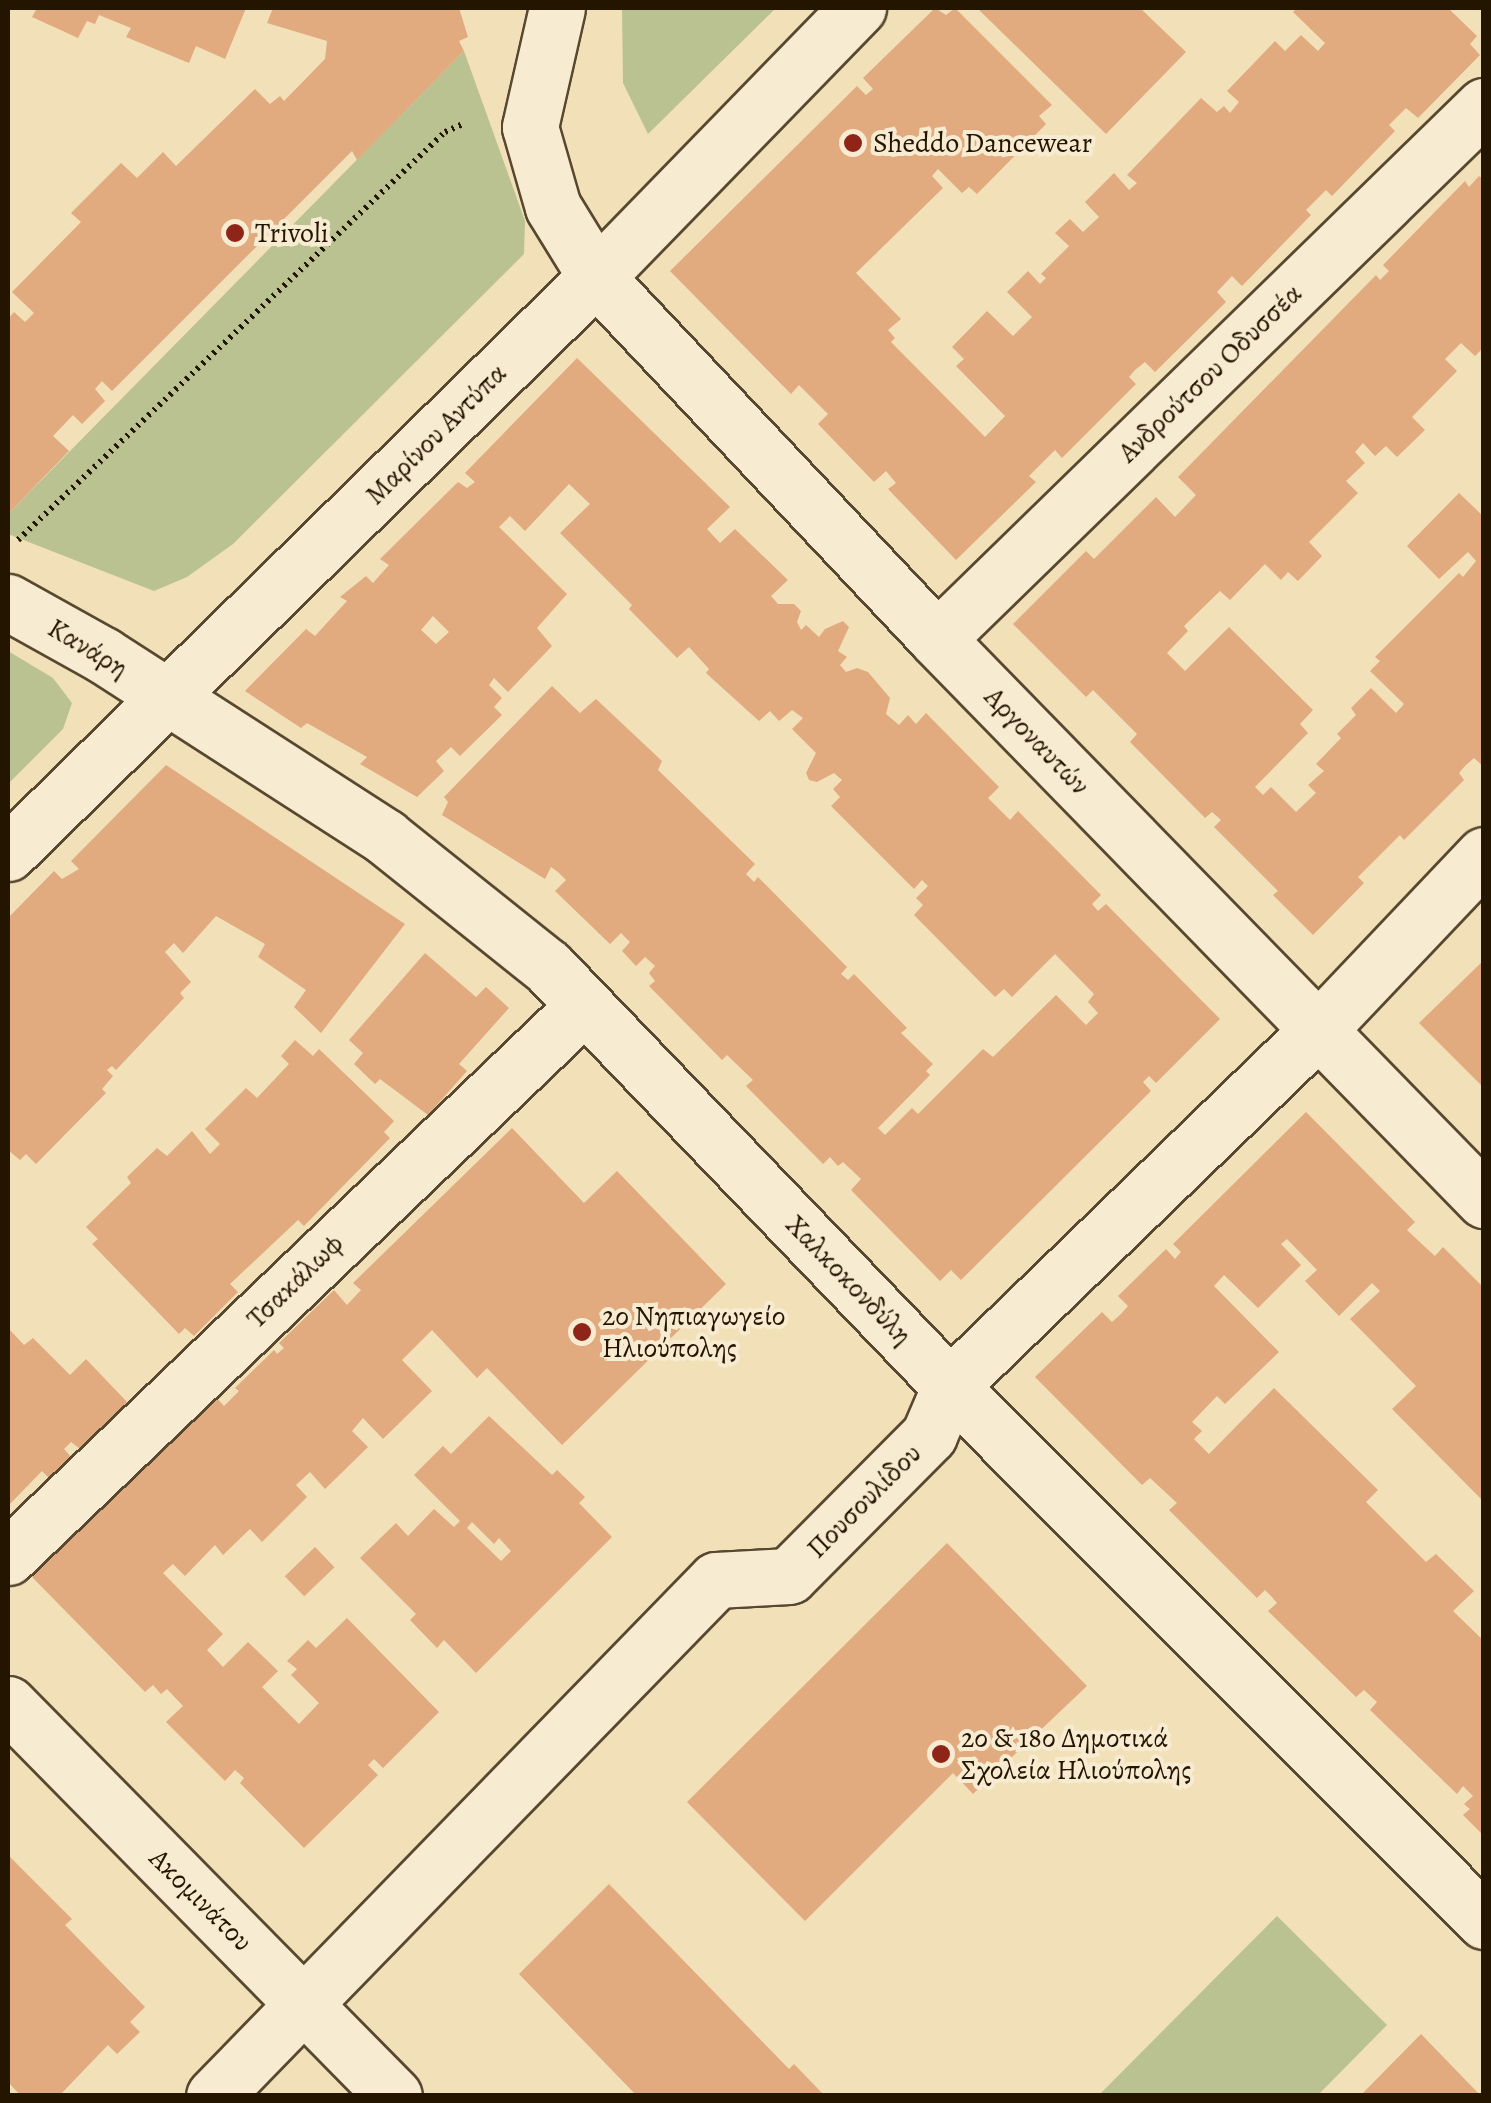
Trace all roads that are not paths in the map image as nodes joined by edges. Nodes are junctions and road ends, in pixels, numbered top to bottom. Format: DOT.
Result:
graph roads {
  1 [pos="557,8"];
  2 [pos="858,8"];
  3 [pos="1484,106"];
  4 [pos="596,276"];
  5 [pos="8,602"];
  6 [pos="936,639"];
  7 [pos="167,697"];
  8 [pos="8,853"];
  9 [pos="1484,855"];
  10 [pos="584,1006"];
  11 [pos="1318,1030"];
  12 [pos="1484,1200"];
  13 [pos="950,1386"];
  14 [pos="8,1557"];
  15 [pos="8,1704"];
  16 [pos="1484,1922"];
  17 [pos="306,2006"];
  18 [pos="214,2096"];
  19 [pos="394,2096"];
  1 -- 4 [label="street, Αργοναυτών"];
  2 -- 4 [label="street, Μαρίνου Αντύπα"];
  3 -- 6 [label="street, Ανδρούτσου Οδυσσέα"];
  4 -- 6 [label="street, Αργοναυτών"];
  4 -- 7 [label="street, Μαρίνου Αντύπα"];
  5 -- 7 [label="street, Κανάρη"];
  6 -- 11 [label="street, Αργοναυτών"];
  7 -- 8 [label="street, Μαρίνου Αντύπα"];
  7 -- 10 [label="street, Χαλκοκονδύλη"];
  9 -- 11 [label="street, Πουσουλίδου"];
  10 -- 13 [label="street, Χαλκοκονδύλη"];
  10 -- 14 [label="street, Τσακάλωφ"];
  11 -- 12 [label="street, Αργοναυτών"];
  11 -- 13 [label="street, Πουσουλίδου"];
  13 -- 16 [label="street, Χαλκοκονδύλη"];
  13 -- 17 [label="street, Πουσουλίδου"];
  15 -- 17 [label="street, Ακομινάτου"];
  17 -- 18 [label="street, Πουσουλίδου"];
  17 -- 19 [label="street, Ακομινάτου"];
}
